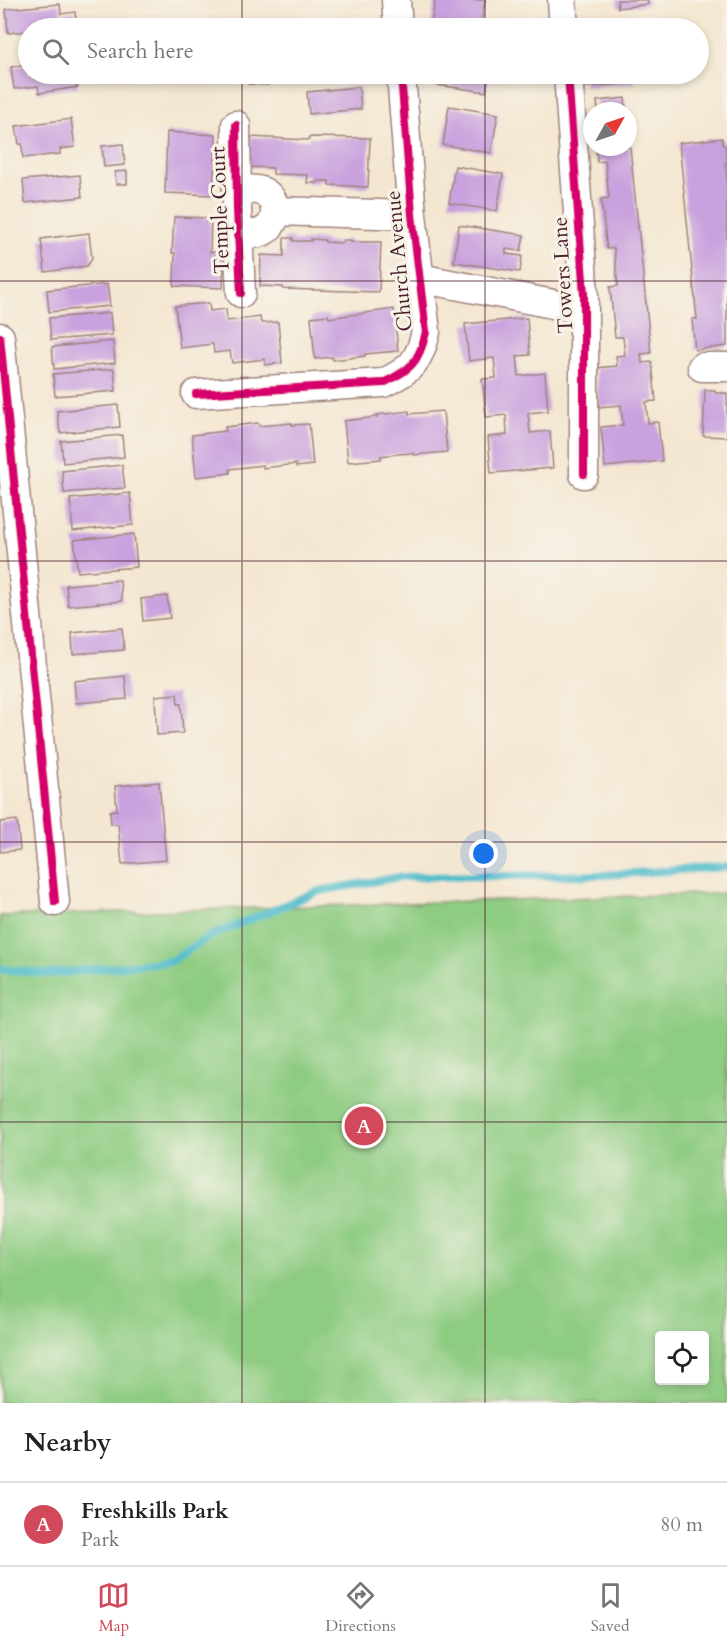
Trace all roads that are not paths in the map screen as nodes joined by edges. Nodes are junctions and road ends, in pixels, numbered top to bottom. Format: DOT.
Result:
graph roads {
  1 [pos="396,0"];
  2 [pos="562,0"];
  3 [pos="397,18"];
  4 [pos="563,18"];
  5 [pos="402,84"];
  6 [pos="569,84"];
  7 [pos="236,125"];
  8 [pos="237,189"];
  9 [pos="275,210"];
  10 [pos="412,215"];
  11 [pos="238,234"];
  12 [pos="419,278"];
  13 [pos="241,293"];
  14 [pos="584,310"];
  15 [pos="0,337"];
  16 [pos="196,394"];
  17 [pos="584,474"];
  18 [pos="56,903"];
  1 -- 3 [label="street"];
  2 -- 4 [label="street"];
  5 -- 10 [label="street, Church Avenue"];
  6 -- 14 [label="street, Towers Lane"];
  7 -- 8 [label="street, Temple Court"];
  8 -- 9 [label="street, Temple Court"];
  8 -- 11 [label="street, Temple Court"];
  9 -- 10 [label="street"];
  9 -- 11 [label="street, Temple Court"];
  10 -- 12 [label="street, Church Avenue"];
  11 -- 13 [label="street, Temple Court"];
  12 -- 14 [label="street"];
  12 -- 16 [label="street, Church Avenue"];
  14 -- 17 [label="street, Towers Lane"];
  15 -- 18 [label="street"];
}
